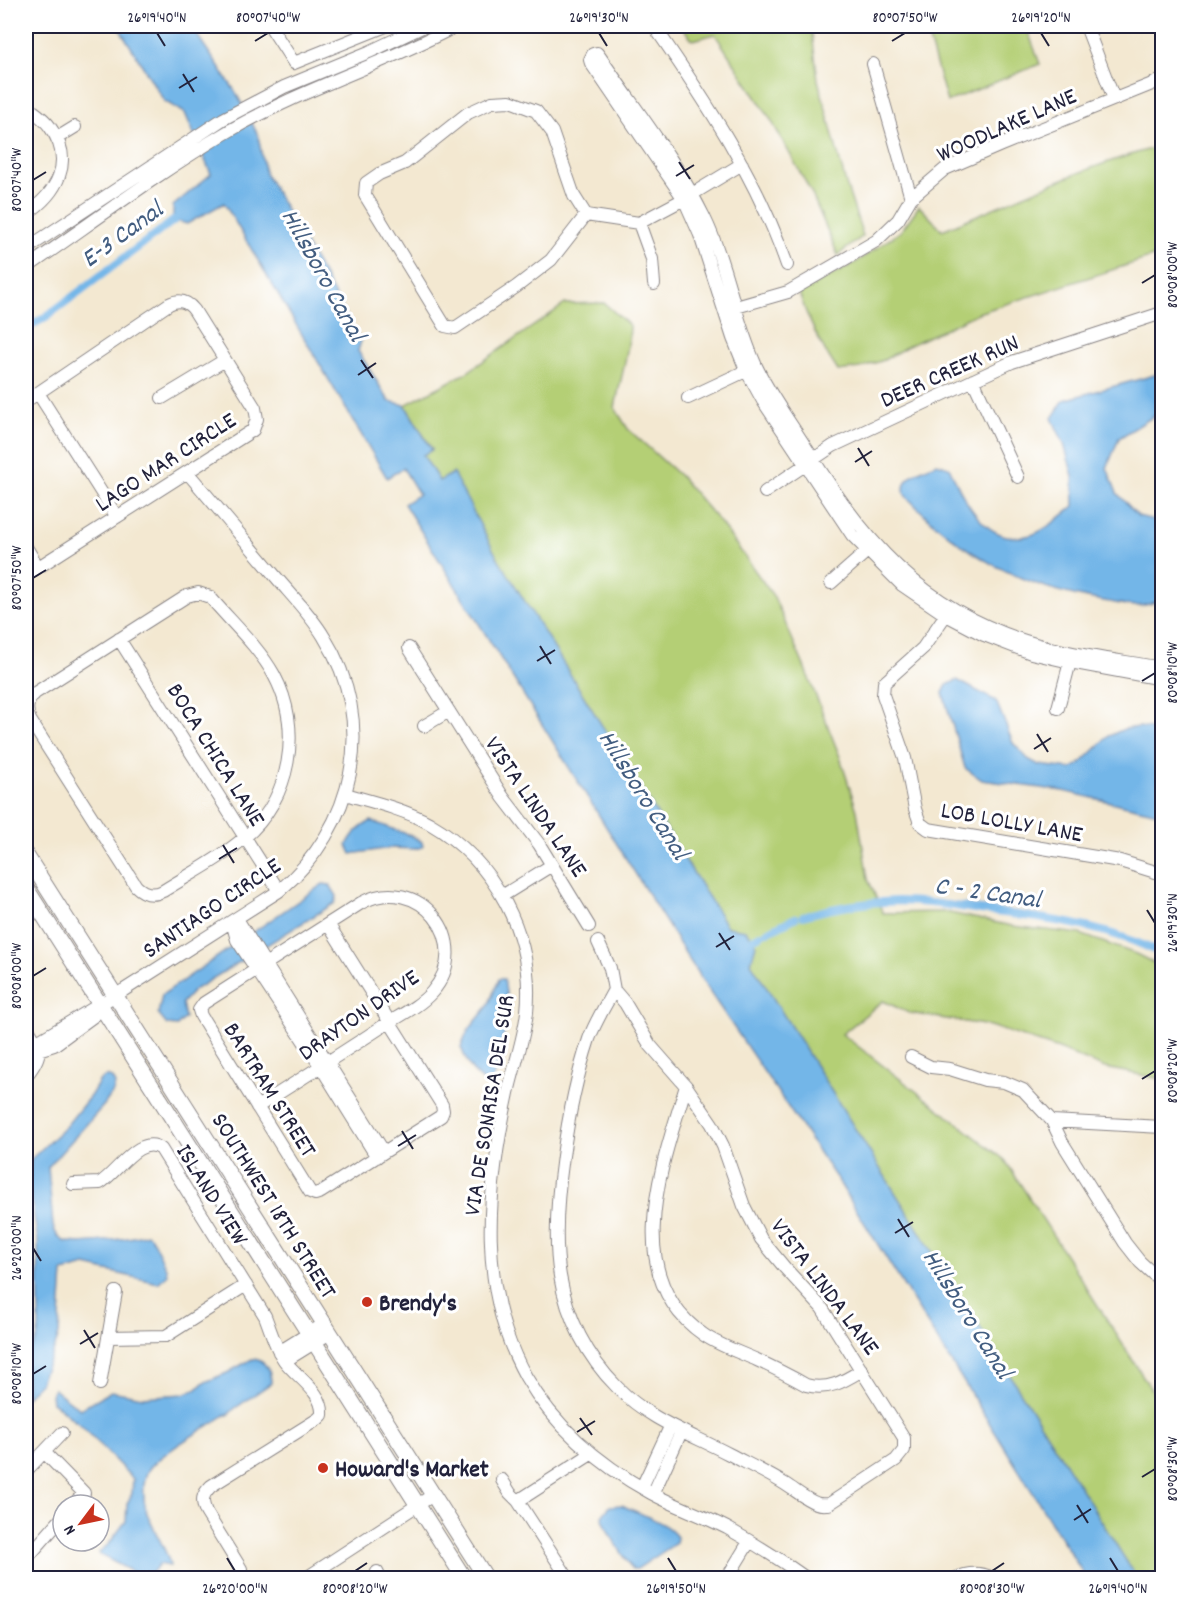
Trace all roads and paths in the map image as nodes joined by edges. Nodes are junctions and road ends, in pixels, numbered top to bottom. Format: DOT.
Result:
graph roads {
  1 [pos="270,26"];
  2 [pos="386,26"];
  3 [pos="424,26"];
  4 [pos="456,26"];
  5 [pos="654,26"];
  6 [pos="1086,26"];
  7 [pos="360,31"];
  8 [pos="873,64"];
  9 [pos="1162,80"];
  10 [pos="1114,99"];
  11 [pos="26,106"];
  12 [pos="75,127"];
  13 [pos="57,138"];
  14 [pos="185,151"];
  15 [pos="742,164"];
  16 [pos="687,196"];
  17 [pos="911,198"];
  18 [pos="26,214"];
  19 [pos="586,215"];
  20 [pos="639,222"];
  21 [pos="26,249"];
  22 [pos="787,265"];
  23 [pos="26,268"];
  24 [pos="654,284"];
  25 [pos="730,309"];
  26 [pos="1162,313"];
  27 [pos="225,360"];
  28 [pos="751,368"];
  29 [pos="973,380"];
  30 [pos="38,393"];
  31 [pos="162,398"];
  32 [pos="688,398"];
  33 [pos="26,401"];
  34 [pos="810,463"];
  35 [pos="187,472"];
  36 [pos="1018,477"];
  37 [pos="765,492"];
  38 [pos="117,517"];
  39 [pos="26,547"];
  40 [pos="871,548"];
  41 [pos="38,567"];
  42 [pos="26,575"];
  43 [pos="831,583"];
  44 [pos="948,611"];
  45 [pos="119,639"];
  46 [pos="409,648"];
  47 [pos="1071,657"];
  48 [pos="1162,668"];
  49 [pos="1162,679"];
  50 [pos="1058,708"];
  51 [pos="449,711"];
  52 [pos="424,726"];
  53 [pos="345,794"];
  54 [pos="245,837"];
  55 [pos="26,855"];
  56 [pos="552,865"];
  57 [pos="1162,874"];
  58 [pos="26,888"];
  59 [pos="279,891"];
  60 [pos="502,896"];
  61 [pos="235,920"];
  62 [pos="328,924"];
  63 [pos="589,926"];
  64 [pos="598,942"];
  65 [pos="257,962"];
  66 [pos="614,990"];
  67 [pos="115,996"];
  68 [pos="204,1003"];
  69 [pos="101,1007"];
  70 [pos="390,1022"];
  71 [pos="26,1026"];
  72 [pos="38,1046"];
  73 [pos="910,1057"];
  74 [pos="324,1064"];
  75 [pos="26,1076"];
  76 [pos="686,1086"];
  77 [pos="257,1107"];
  78 [pos="1052,1121"];
  79 [pos="1162,1127"];
  80 [pos="381,1155"];
  81 [pos="73,1184"];
  82 [pos="1162,1282"];
  83 [pos="246,1286"];
  84 [pos="116,1292"];
  85 [pos="327,1328"];
  86 [pos="108,1337"];
  87 [pos="312,1338"];
  88 [pos="282,1357"];
  89 [pos="862,1370"];
  90 [pos="100,1384"];
  91 [pos="676,1429"];
  92 [pos="62,1433"];
  93 [pos="44,1452"];
  94 [pos="591,1454"];
  95 [pos="26,1471"];
  96 [pos="502,1480"];
  97 [pos="648,1491"];
  98 [pos="84,1493"];
  99 [pos="433,1495"];
  100 [pos="518,1501"];
  101 [pos="418,1505"];
  102 [pos="51,1530"];
  103 [pos="749,1542"];
  104 [pos="26,1558"];
  105 [pos="241,1578"];
  106 [pos="306,1578"];
  107 [pos="464,1578"];
  108 [pos="486,1578"];
  109 [pos="568,1578"];
  110 [pos="727,1578"];
  111 [pos="806,1578"];
  112 [pos="956,1578"];
  113 [pos="993,1578"];
  1 -- 7 [label="street"];
  2 -- 7 [label="street"];
  3 -- 14 [label="street"];
  4 -- 14 [label="street"];
  5 -- 15 [label="street"];
  6 -- 10 [label="street"];
  8 -- 17 [label="street"];
  9 -- 10 [label="street, WOODLAKE LANE"];
  10 -- 17 [label="street, WOODLAKE LANE"];
  11 -- 13 [label="street"];
  12 -- 13 [label="street"];
  13 -- 18 [label="street"];
  14 -- 21 [label="street"];
  14 -- 23 [label="street"];
  15 -- 16 [label="street"];
  15 -- 22 [label="street"];
  16 -- 16 [label="street"];
  16 -- 20 [label="street"];
  16 -- 25 [label="street"];
  17 -- 25 [label="street, WOODLAKE LANE"];
  19 -- 19 [label="street"];
  19 -- 20 [label="street"];
  20 -- 24 [label="street"];
  25 -- 28 [label="street"];
  26 -- 29 [label="street, DEER CREEK RUN"];
  27 -- 30 [label="street, LAGO MAR CIRCLE"];
  27 -- 31 [label="street"];
  27 -- 35 [label="street, LAGO MAR CIRCLE"];
  28 -- 32 [label="street"];
  28 -- 34 [label="street"];
  29 -- 34 [label="street, DEER CREEK RUN"];
  29 -- 36 [label="street"];
  30 -- 33 [label="street, LAGO MAR CIRCLE"];
  30 -- 38 [label="street"];
  34 -- 37 [label="street, DEER CREEK RUN"];
  34 -- 40 [label="street"];
  35 -- 38 [label="street, LAGO MAR CIRCLE"];
  35 -- 53 [label="street, SANTIAGO CIRCLE"];
  38 -- 41 [label="street, LAGO MAR CIRCLE"];
  39 -- 41 [label="street"];
  40 -- 43 [label="street"];
  40 -- 44 [label="street"];
  41 -- 42 [label="street, LAGO MAR CIRCLE"];
  44 -- 47 [label="street"];
  44 -- 57 [label="street, LOB LOLLY LANE"];
  45 -- 54 [label="street, BOCA CHICA LANE"];
  45 -- 54 [label="street"];
  45 -- 54 [label="street"];
  46 -- 51 [label="street, VISTA LINDA LANE"];
  47 -- 48 [label="street"];
  47 -- 49 [label="street"];
  47 -- 50 [label="street"];
  51 -- 52 [label="street"];
  51 -- 56 [label="street, VISTA LINDA LANE"];
  53 -- 59 [label="street, SANTIAGO CIRCLE"];
  53 -- 60 [label="street, VIA DE SONRISA DEL SUR"];
  54 -- 59 [label="street, BOCA CHICA LANE"];
  55 -- 67 [label="main road, SOUTHWEST 18TH STREET"];
  56 -- 60 [label="street"];
  56 -- 63 [label="street, VISTA LINDA LANE"];
  58 -- 69 [label="main road, SOUTHWEST 18TH STREET"];
  59 -- 61 [label="street, SANTIAGO CIRCLE"];
  60 -- 94 [label="street, VIA DE SONRISA DEL SUR"];
  61 -- 65 [label="street"];
  61 -- 67 [label="street, SANTIAGO CIRCLE"];
  62 -- 65 [label="street, DRAYTON DRIVE"];
  62 -- 70 [label="street"];
  62 -- 70 [label="street, DRAYTON DRIVE"];
  64 -- 66 [label="street, VISTA LINDA LANE"];
  65 -- 68 [label="street, DRAYTON DRIVE"];
  65 -- 74 [label="street"];
  66 -- 76 [label="street, VISTA LINDA LANE"];
  66 -- 91 [label="street, VISTA LINDA LANE"];
  67 -- 69 [label="street, SANTIAGO CIRCLE"];
  67 -- 85 [label="main road, SOUTHWEST 18TH STREET"];
  68 -- 77 [label="street, BARTRAM STREET"];
  69 -- 72 [label="street, SANTIAGO CIRCLE"];
  69 -- 87 [label="main road, SOUTHWEST 18TH STREET"];
  70 -- 74 [label="street, DRAYTON DRIVE"];
  70 -- 80 [label="street"];
  71 -- 72 [label="street"];
  72 -- 75 [label="street"];
  73 -- 78 [label="street"];
  74 -- 77 [label="street, DRAYTON DRIVE"];
  74 -- 80 [label="street"];
  76 -- 89 [label="street, VISTA LINDA LANE"];
  76 -- 89 [label="street"];
  77 -- 80 [label="street, BARTRAM STREET"];
  78 -- 79 [label="street"];
  78 -- 82 [label="street"];
  81 -- 83 [label="street, ISLAND VIEW"];
  83 -- 86 [label="street"];
  83 -- 88 [label="street, ISLAND VIEW"];
  84 -- 86 [label="street"];
  85 -- 87 [label="street"];
  85 -- 99 [label="main road, SOUTHWEST 18TH STREET"];
  86 -- 90 [label="street"];
  87 -- 88 [label="street"];
  87 -- 101 [label="main road, SOUTHWEST 18TH STREET"];
  88 -- 105 [label="street, ISLAND VIEW"];
  89 -- 91 [label="street, VISTA LINDA LANE"];
  91 -- 97 [label="street"];
  92 -- 93 [label="street"];
  93 -- 95 [label="street"];
  93 -- 98 [label="street"];
  94 -- 97 [label="street, VIA DE SONRISA DEL SUR"];
  94 -- 100 [label="street"];
  96 -- 100 [label="street"];
  97 -- 103 [label="street, VIA DE SONRISA DEL SUR"];
  99 -- 101 [label="street"];
  99 -- 108 [label="main road, SOUTHWEST 18TH STREET"];
  100 -- 109 [label="street"];
  101 -- 106 [label="street"];
  101 -- 107 [label="main road, SOUTHWEST 18TH STREET"];
  102 -- 104 [label="street"];
  103 -- 110 [label="street"];
  103 -- 111 [label="street, VIA DE SONRISA DEL SUR"];
  112 -- 113 [label="street"];
}
